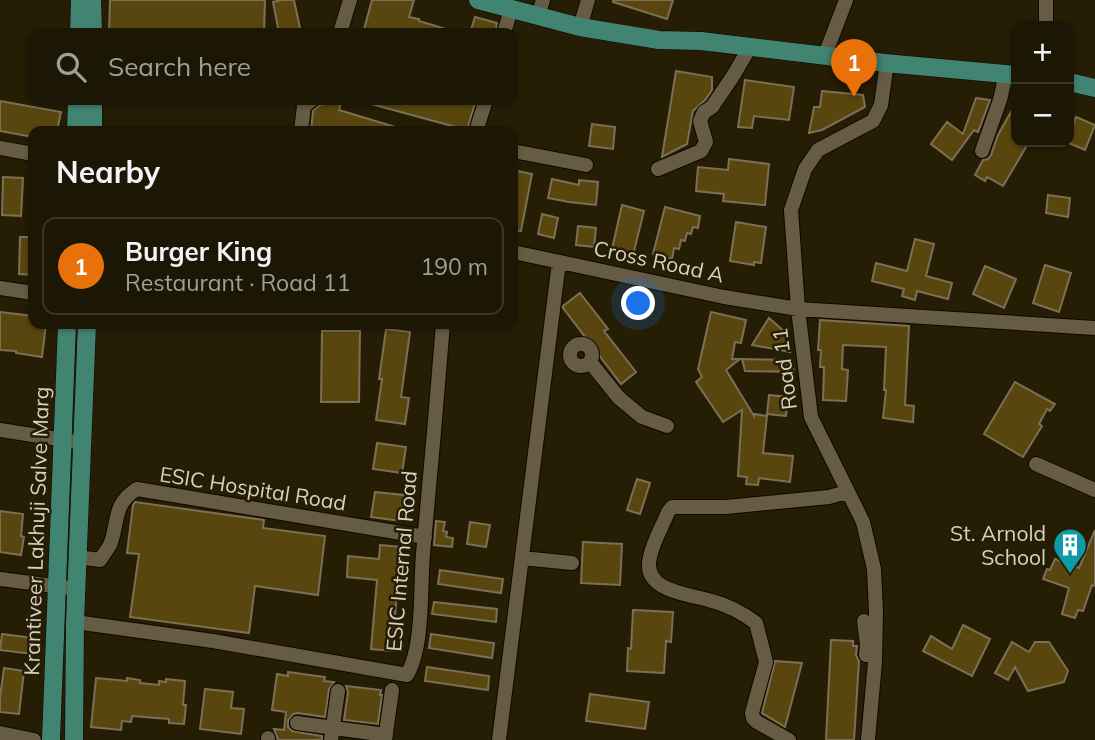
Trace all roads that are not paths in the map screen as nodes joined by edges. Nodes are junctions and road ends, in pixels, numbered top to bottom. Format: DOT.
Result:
graph roads {
  1 [pos="80,0"];
  2 [pos="92,0"];
  3 [pos="350,0"];
  4 [pos="478,0"];
  5 [pos="588,0"];
  6 [pos="846,0"];
  7 [pos="1046,0"];
  8 [pos="541,8"];
  9 [pos="511,9"];
  10 [pos="1046,21"];
  11 [pos="580,27"];
  12 [pos="79,28"];
  13 [pos="93,28"];
  14 [pos="342,28"];
  15 [pos="506,28"];
  16 [pos="750,47"];
  17 [pos="825,55"];
  18 [pos="887,63"];
  19 [pos="1011,74"];
  20 [pos="1074,83"];
  21 [pos="1095,88"];
  22 [pos="77,105"];
  23 [pos="93,105"];
  24 [pos="305,105"];
  25 [pos="484,105"];
  26 [pos="75,126"];
  27 [pos="93,126"];
  28 [pos="302,126"];
  29 [pos="478,126"];
  30 [pos="0,148"];
  31 [pos="982,151"];
  32 [pos="518,152"];
  33 [pos="28,153"];
  34 [pos="586,165"];
  35 [pos="658,169"];
  36 [pos="518,253"];
  37 [pos="559,262"];
  38 [pos="0,288"];
  39 [pos="28,292"];
  40 [pos="798,309"];
  41 [pos="1095,328"];
  42 [pos="66,329"];
  43 [pos="87,329"];
  44 [pos="443,329"];
  45 [pos="546,366"];
  46 [pos="667,426"];
  47 [pos="0,430"];
  48 [pos="62,440"];
  49 [pos="83,443"];
  50 [pos="1037,464"];
  51 [pos="1095,490"];
  52 [pos="847,492"];
  53 [pos="725,508"];
  54 [pos="830,512"];
  55 [pos="425,537"];
  56 [pos="78,557"];
  57 [pos="522,558"];
  58 [pos="572,563"];
  59 [pos="0,579"];
  60 [pos="56,586"];
  61 [pos="77,589"];
  62 [pos="864,621"];
  63 [pos="75,622"];
  64 [pos="392,690"];
  65 [pos="338,691"];
  66 [pos="297,723"];
  67 [pos="0,733"];
  68 [pos="332,734"];
  69 [pos="386,738"];
  70 [pos="34,740"];
  71 [pos="51,740"];
  72 [pos="74,740"];
  73 [pos="499,740"];
  74 [pos="789,740"];
  75 [pos="859,740"];
  76 [pos="868,740"];
  1 -- 12 [label="main road"];
  2 -- 13 [label="main road"];
  3 -- 14 [label="street"];
  4 -- 9 [label="main road"];
  5 -- 11 [label="street"];
  6 -- 17 [label="street"];
  7 -- 10 [label="street"];
  8 -- 9 [label="main road"];
  8 -- 11 [label="main road"];
  9 -- 15 [label="street"];
  11 -- 16 [label="main road"];
  16 -- 17 [label="main road"];
  16 -- 35 [label="street"];
  17 -- 18 [label="main road"];
  18 -- 19 [label="main road"];
  18 -- 40 [label="street, Road 11"];
  19 -- 31 [label="street"];
  20 -- 21 [label="main road"];
  22 -- 26 [label="main road"];
  23 -- 27 [label="main road"];
  24 -- 28 [label="street"];
  25 -- 29 [label="street"];
  30 -- 33 [label="street"];
  32 -- 34 [label="street"];
  36 -- 37 [label="street, Cross Road A"];
  37 -- 40 [label="street, Cross Road A"];
  37 -- 45 [label="street"];
  38 -- 39 [label="street"];
  40 -- 41 [label="street, Cross Road A"];
  40 -- 52 [label="street, Road 11"];
  42 -- 48 [label="main road, Krantiveer Lakhuji Salve Marg"];
  43 -- 49 [label="main road, Krantiveer Lakhuji Salve Marg"];
  44 -- 55 [label="street, ESIC Internal Road"];
  45 -- 46 [label="street"];
  45 -- 57 [label="street"];
  47 -- 48 [label="street"];
  48 -- 49 [label="street"];
  48 -- 60 [label="main road, Krantiveer Lakhuji Salve Marg"];
  49 -- 56 [label="main road, Krantiveer Lakhuji Salve Marg"];
  50 -- 51 [label="street"];
  52 -- 53 [label="street"];
  52 -- 76 [label="street, Road 11"];
  53 -- 54 [label="street"];
  53 -- 74 [label="street"];
  55 -- 56 [label="street, ESIC Hospital Road"];
  55 -- 63 [label="street, ESIC Internal Road"];
  56 -- 61 [label="main road, Krantiveer Lakhuji Salve Marg"];
  57 -- 58 [label="street"];
  57 -- 73 [label="street"];
  59 -- 60 [label="street"];
  60 -- 61 [label="street"];
  60 -- 71 [label="main road, Krantiveer Lakhuji Salve Marg"];
  61 -- 63 [label="main road, Krantiveer Lakhuji Salve Marg"];
  62 -- 75 [label="street"];
  63 -- 72 [label="main road, Krantiveer Lakhuji Salve Marg"];
  64 -- 69 [label="street"];
  65 -- 68 [label="street"];
  66 -- 68 [label="street"];
  67 -- 70 [label="street"];
  68 -- 69 [label="street"];
}
